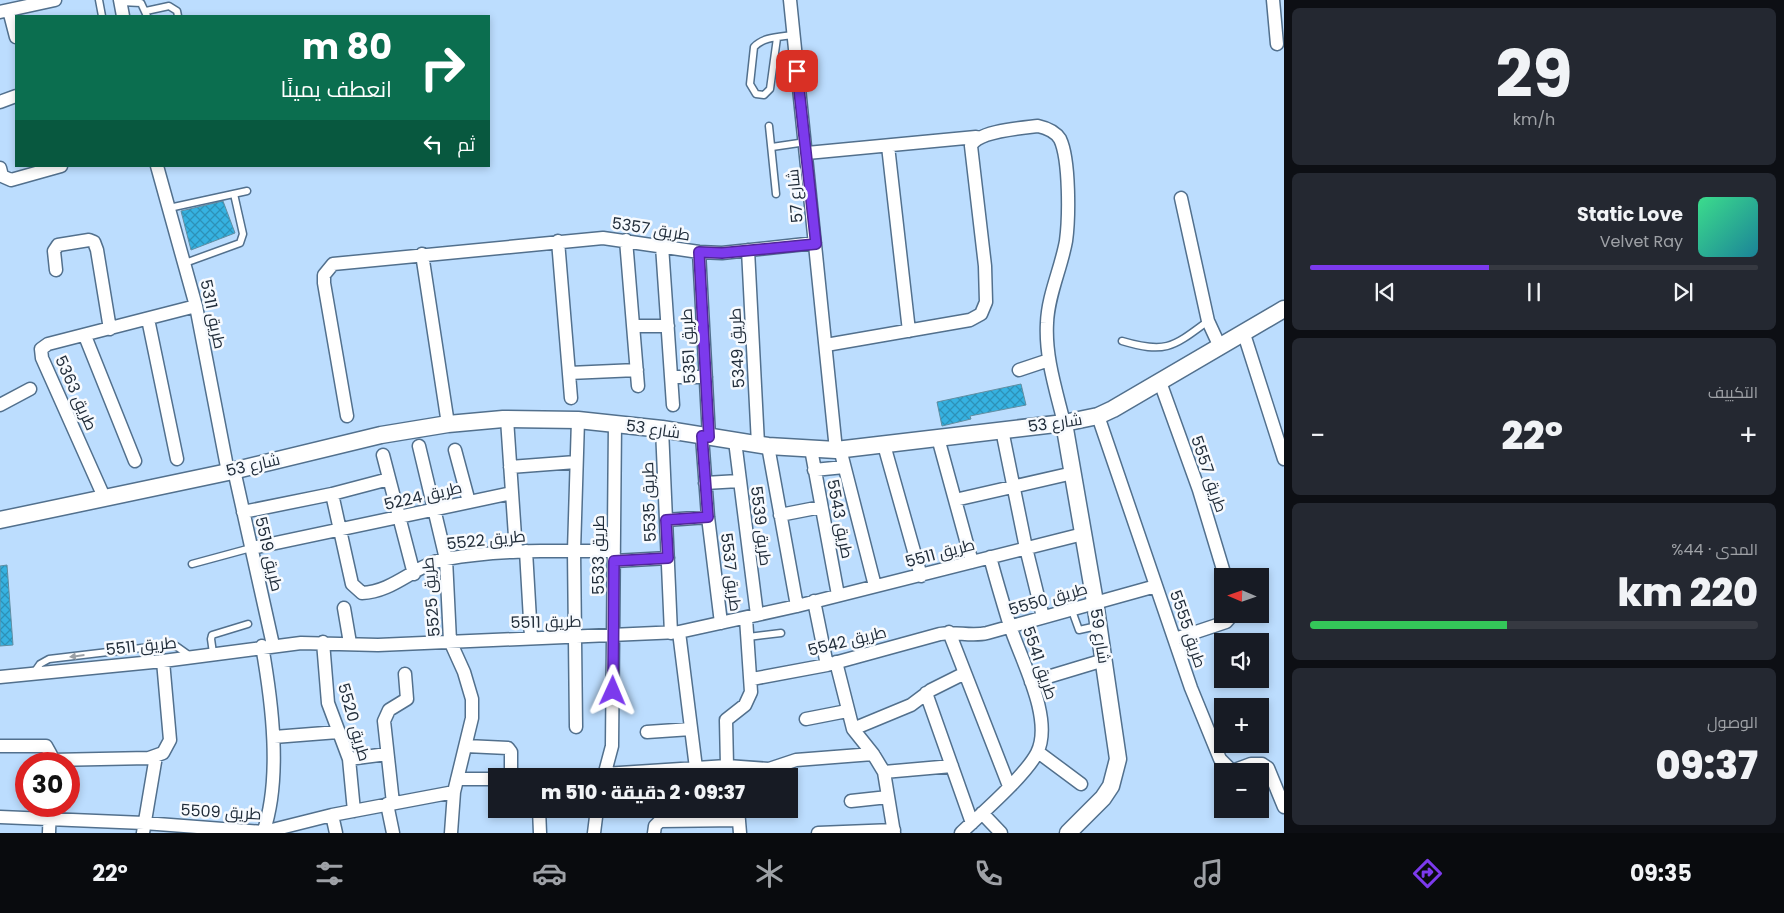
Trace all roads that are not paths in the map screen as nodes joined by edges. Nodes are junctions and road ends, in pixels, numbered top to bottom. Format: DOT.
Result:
graph roads {
  1 [pos="55,0"];
  2 [pos="99,0"];
  3 [pos="790,0"];
  4 [pos="1273,0"];
  5 [pos="120,1"];
  6 [pos="5,11"];
  7 [pos="147,14"];
  8 [pos="102,15"];
  9 [pos="123,15"];
  10 [pos="178,15"];
  11 [pos="15,35"];
  12 [pos="792,35"];
  13 [pos="777,38"];
  14 [pos="1277,44"];
  15 [pos="15,96"];
  16 [pos="0,102"];
  17 [pos="769,126"];
  18 [pos="976,138"];
  19 [pos="888,146"];
  20 [pos="772,147"];
  21 [pos="806,148"];
  22 [pos="57,167"];
  23 [pos="157,167"];
  24 [pos="0,168"];
  25 [pos="248,190"];
  26 [pos="234,194"];
  27 [pos="776,194"];
  28 [pos="1181,198"];
  29 [pos="170,208"];
  30 [pos="626,240"];
  31 [pos="558,241"];
  32 [pos="816,244"];
  33 [pos="662,246"];
  34 [pos="748,250"];
  35 [pos="699,252"];
  36 [pos="422,254"];
  37 [pos="185,263"];
  38 [pos="56,270"];
  39 [pos="196,306"];
  40 [pos="1284,309"];
  41 [pos="148,319"];
  42 [pos="1208,320"];
  43 [pos="633,326"];
  44 [pos="668,326"];
  45 [pos="110,329"];
  46 [pos="909,331"];
  47 [pos="1244,334"];
  48 [pos="85,336"];
  49 [pos="1122,341"];
  50 [pos="826,345"];
  51 [pos="1220,347"];
  52 [pos="1049,360"];
  53 [pos="637,370"];
  54 [pos="1018,370"];
  55 [pos="569,373"];
  56 [pos="671,377"];
  57 [pos="706,377"];
  58 [pos="1160,382"];
  59 [pos="638,386"];
  60 [pos="30,389"];
  61 [pos="571,398"];
  62 [pos="0,405"];
  63 [pos="673,405"];
  64 [pos="347,416"];
  65 [pos="1098,416"];
  66 [pos="507,419"];
  67 [pos="578,420"];
  68 [pos="615,423"];
  69 [pos="448,424"];
  70 [pos="1064,424"];
  71 [pos="662,429"];
  72 [pos="1002,430"];
  73 [pos="705,436"];
  74 [pos="938,438"];
  75 [pos="735,441"];
  76 [pos="763,445"];
  77 [pos="884,445"];
  78 [pos="419,446"];
  79 [pos="811,449"];
  80 [pos="455,450"];
  81 [pos="838,450"];
  82 [pos="383,454"];
  83 [pos="177,459"];
  84 [pos="1284,459"];
  85 [pos="136,461"];
  86 [pos="576,462"];
  87 [pos="510,467"];
  88 [pos="844,467"];
  89 [pos="814,470"];
  90 [pos="231,471"];
  91 [pos="1073,473"];
  92 [pos="389,479"];
  93 [pos="739,481"];
  94 [pos="705,483"];
  95 [pos="1013,486"];
  96 [pos="512,493"];
  97 [pos="332,494"];
  98 [pos="104,497"];
  99 [pos="955,500"];
  100 [pos="469,502"];
  101 [pos="821,507"];
  102 [pos="434,508"];
  103 [pos="243,512"];
  104 [pos="780,515"];
  105 [pos="708,517"];
  106 [pos="398,518"];
  107 [pos="0,520"];
  108 [pos="666,520"];
  109 [pos="340,531"];
  110 [pos="1083,534"];
  111 [pos="252,548"];
  112 [pos="1026,548"];
  113 [pos="521,551"];
  114 [pos="574,551"];
  115 [pos="614,556"];
  116 [pos="990,557"];
  117 [pos="668,558"];
  118 [pos="446,559"];
  119 [pos="972,562"];
  120 [pos="192,564"];
  121 [pos="1223,568"];
  122 [pos="414,574"];
  123 [pos="921,576"];
  124 [pos="875,586"];
  125 [pos="1156,586"];
  126 [pos="838,595"];
  127 [pos="814,601"];
  128 [pos="1094,602"];
  129 [pos="797,606"];
  130 [pos="344,608"];
  131 [pos="1071,608"];
  132 [pos="751,616"];
  133 [pos="1043,617"];
  134 [pos="721,623"];
  135 [pos="1223,623"];
  136 [pos="248,624"];
  137 [pos="1098,626"];
  138 [pos="1010,627"];
  139 [pos="675,632"];
  140 [pos="949,632"];
  141 [pos="781,633"];
  142 [pos="614,636"];
  143 [pos="531,637"];
  144 [pos="748,637"];
  145 [pos="575,638"];
  146 [pos="1175,639"];
  147 [pos="450,641"];
  148 [pos="322,642"];
  149 [pos="350,643"];
  150 [pos="267,646"];
  151 [pos="213,653"];
  152 [pos="191,656"];
  153 [pos="1104,660"];
  154 [pos="163,661"];
  155 [pos="831,664"];
  156 [pos="33,674"];
  157 [pos="405,674"];
  158 [pos="965,674"];
  159 [pos="1,675"];
  160 [pos="752,679"];
  161 [pos="1031,682"];
  162 [pos="926,694"];
  163 [pos="847,711"];
  164 [pos="806,719"];
  165 [pos="576,727"];
  166 [pos="691,729"];
  167 [pos="853,729"];
  168 [pos="338,732"];
  169 [pos="647,732"];
  170 [pos="274,737"];
  171 [pos="0,746"];
  172 [pos="466,746"];
  173 [pos="49,752"];
  174 [pos="1038,752"];
  175 [pos="387,754"];
  176 [pos="873,754"];
  177 [pos="156,756"];
  178 [pos="349,759"];
  179 [pos="80,760"];
  180 [pos="952,766"];
  181 [pos="511,768"];
  182 [pos="606,768"];
  183 [pos="696,768"];
  184 [pos="732,768"];
  185 [pos="772,768"];
  186 [pos="884,772"];
  187 [pos="488,780"];
  188 [pos="1081,784"];
  189 [pos="455,785"];
  190 [pos="1009,786"];
  191 [pos="888,797"];
  192 [pos="851,800"];
  193 [pos="390,804"];
  194 [pos="1284,807"];
  195 [pos="354,811"];
  196 [pos="982,813"];
  197 [pos="332,815"];
  198 [pos="0,817"];
  199 [pos="49,817"];
  200 [pos="539,818"];
  201 [pos="596,818"];
  202 [pos="49,820"];
  203 [pos="739,821"];
  204 [pos="972,822"];
  205 [pos="144,828"];
  206 [pos="264,832"];
  207 [pos="854,832"];
  208 [pos="894,832"];
  209 [pos="49,833"];
  210 [pos="336,833"];
  211 [pos="393,833"];
  212 [pos="451,833"];
  213 [pos="540,833"];
  214 [pos="594,833"];
  215 [pos="654,833"];
  216 [pos="818,833"];
  217 [pos="961,833"];
  218 [pos="1001,833"];
  219 [pos="1068,833"];
  1 -- 6 [label="street"];
  2 -- 8 [label="lane"];
  3 -- 12 [label="street, شارع 57"];
  4 -- 14 [label="street"];
  5 -- 7 [label="lane"];
  5 -- 9 [label="street"];
  6 -- 11 [label="street"];
  7 -- 10 [label="lane"];
  12 -- 13 [label="lane"];
  12 -- 21 [label="street, شارع 57"];
  13 -- 13 [label="lane"];
  15 -- 16 [label="street"];
  17 -- 20 [label="lane"];
  18 -- 19 [label="street"];
  18 -- 46 [label="street"];
  18 -- 52 [label="street"];
  19 -- 21 [label="street"];
  19 -- 46 [label="street"];
  20 -- 21 [label="lane"];
  20 -- 27 [label="lane"];
  21 -- 32 [label="street, شارع 57"];
  22 -- 24 [label="street"];
  23 -- 29 [label="street, طريق 5311"];
  25 -- 26 [label="lane"];
  26 -- 29 [label="lane"];
  26 -- 37 [label="lane"];
  28 -- 42 [label="street"];
  29 -- 37 [label="street, طريق 5311"];
  30 -- 31 [label="street, طريق 5357"];
  30 -- 33 [label="street, طريق 5357"];
  30 -- 43 [label="street"];
  31 -- 36 [label="street, طريق 5357"];
  31 -- 55 [label="street"];
  32 -- 34 [label="street, طريق 5357"];
  32 -- 50 [label="street, شارع 57"];
  33 -- 35 [label="street, طريق 5357"];
  33 -- 44 [label="street, طريق 5351"];
  34 -- 35 [label="street, طريق 5357"];
  34 -- 76 [label="street, طريق 5349"];
  35 -- 57 [label="street, طريق 5351"];
  36 -- 64 [label="street, طريق 5357"];
  36 -- 69 [label="street"];
  37 -- 39 [label="street, طريق 5311"];
  38 -- 45 [label="street"];
  39 -- 41 [label="street, طريق 5363"];
  39 -- 90 [label="street, طريق 5311"];
  40 -- 47 [label="street, شارع 53"];
  41 -- 45 [label="street, طريق 5363"];
  41 -- 83 [label="street"];
  42 -- 49 [label="lane"];
  42 -- 51 [label="street"];
  43 -- 44 [label="street"];
  43 -- 53 [label="street"];
  44 -- 56 [label="street, طريق 5351"];
  45 -- 48 [label="street, طريق 5363"];
  46 -- 50 [label="street"];
  47 -- 51 [label="street, شارع 53"];
  47 -- 84 [label="street"];
  48 -- 85 [label="street"];
  48 -- 98 [label="street, طريق 5363"];
  50 -- 81 [label="street, شارع 57"];
  51 -- 58 [label="street, شارع 53"];
  52 -- 54 [label="street"];
  52 -- 70 [label="street"];
  53 -- 55 [label="street"];
  53 -- 59 [label="street"];
  55 -- 61 [label="street"];
  56 -- 57 [label="street"];
  56 -- 63 [label="street, طريق 5351"];
  57 -- 73 [label="street, طريق 5351"];
  58 -- 65 [label="street, شارع 53"];
  58 -- 121 [label="street, طريق 5557"];
  60 -- 62 [label="street"];
  65 -- 70 [label="street, شارع 53"];
  65 -- 125 [label="street, طريق 5555"];
  66 -- 67 [label="street, شارع 53"];
  66 -- 69 [label="street, شارع 53"];
  66 -- 87 [label="street"];
  67 -- 68 [label="street, شارع 53"];
  67 -- 86 [label="street"];
  68 -- 71 [label="street, شارع 53"];
  68 -- 115 [label="street, طريق 5533"];
  69 -- 90 [label="street, شارع 53"];
  70 -- 72 [label="street, شارع 53"];
  70 -- 91 [label="street, شارع 59"];
  71 -- 73 [label="street, شارع 53"];
  71 -- 108 [label="street, طريق 5535"];
  72 -- 74 [label="street, شارع 53"];
  72 -- 95 [label="street"];
  73 -- 75 [label="street, شارع 53"];
  73 -- 94 [label="street, طريق 5537"];
  74 -- 77 [label="street, شارع 53"];
  74 -- 99 [label="street"];
  75 -- 76 [label="street, شارع 53"];
  75 -- 93 [label="street, طريق 5539"];
  76 -- 79 [label="street, شارع 53"];
  76 -- 104 [label="street"];
  77 -- 81 [label="street, شارع 53"];
  77 -- 123 [label="street"];
  78 -- 102 [label="street, طريق 5525"];
  79 -- 81 [label="street, شارع 53"];
  79 -- 89 [label="street, طريق 5543"];
  80 -- 100 [label="street"];
  81 -- 88 [label="street, شارع 57"];
  82 -- 92 [label="street"];
  86 -- 87 [label="street"];
  86 -- 114 [label="street"];
  87 -- 96 [label="street"];
  88 -- 89 [label="street"];
  88 -- 124 [label="street, شارع 57"];
  89 -- 101 [label="street, طريق 5543"];
  90 -- 98 [label="street, شارع 53"];
  90 -- 103 [label="street, طريق 5519"];
  91 -- 95 [label="street"];
  91 -- 110 [label="street, شارع 59"];
  92 -- 97 [label="street"];
  92 -- 106 [label="street"];
  93 -- 94 [label="street"];
  93 -- 132 [label="street, طريق 5539"];
  94 -- 105 [label="street, طريق 5537"];
  95 -- 99 [label="street"];
  95 -- 112 [label="street"];
  96 -- 100 [label="street, طريق 5224"];
  96 -- 113 [label="street"];
  97 -- 103 [label="street"];
  97 -- 109 [label="street"];
  98 -- 107 [label="street, شارع 53"];
  99 -- 119 [label="street"];
  100 -- 102 [label="street, طريق 5224"];
  101 -- 104 [label="street"];
  101 -- 126 [label="street, طريق 5543"];
  102 -- 106 [label="street, طريق 5224"];
  102 -- 118 [label="street, طريق 5525"];
  103 -- 111 [label="street, طريق 5519"];
  104 -- 129 [label="street"];
  105 -- 108 [label="street"];
  105 -- 134 [label="street, طريق 5537"];
  106 -- 109 [label="street, طريق 5224"];
  106 -- 122 [label="street"];
  108 -- 117 [label="street, طريق 5535"];
  109 -- 111 [label="street, طريق 5224"];
  109 -- 122 [label="street, طريق 5522"];
  110 -- 112 [label="street, طريق 5511"];
  110 -- 128 [label="street, شارع 59"];
  111 -- 120 [label="lane"];
  111 -- 150 [label="street, طريق 5519"];
  112 -- 116 [label="street, طريق 5511"];
  112 -- 133 [label="street"];
  113 -- 114 [label="street, طريق 5522"];
  113 -- 118 [label="street, طريق 5522"];
  113 -- 143 [label="street"];
  114 -- 115 [label="street, طريق 5522"];
  114 -- 145 [label="street"];
  115 -- 117 [label="street, طريق 5522"];
  115 -- 142 [label="street, طريق 5533"];
  116 -- 119 [label="street, طريق 5511"];
  116 -- 138 [label="street, طريق 5541"];
  117 -- 139 [label="street, طريق 5535"];
  118 -- 122 [label="street, طريق 5522"];
  118 -- 147 [label="street, طريق 5525"];
  119 -- 123 [label="street, طريق 5511"];
  123 -- 124 [label="street, طريق 5511"];
  124 -- 126 [label="street, طريق 5511"];
  125 -- 128 [label="street, طريق 5550"];
  125 -- 146 [label="street, طريق 5555"];
  126 -- 127 [label="street, طريق 5511"];
  127 -- 129 [label="street, طريق 5511"];
  127 -- 155 [label="street"];
  128 -- 131 [label="street, طريق 5550"];
  128 -- 137 [label="street, شارع 59"];
  129 -- 132 [label="street, طريق 5511"];
  130 -- 149 [label="street"];
  131 -- 133 [label="street, طريق 5550"];
  131 -- 137 [label="lane"];
  132 -- 134 [label="street, طريق 5511"];
  132 -- 144 [label="street"];
  133 -- 138 [label="street, طريق 5550"];
  134 -- 139 [label="street, طريق 5511"];
  135 -- 146 [label="street"];
  136 -- 151 [label="lane"];
  137 -- 153 [label="street, شارع 59"];
  138 -- 140 [label="street, طريق 5550"];
  138 -- 161 [label="street, طريق 5541"];
  139 -- 142 [label="street, طريق 5511"];
  139 -- 166 [label="street, طريق 5535"];
  140 -- 155 [label="street, طريق 5542"];
  140 -- 158 [label="street"];
  141 -- 144 [label="lane"];
  142 -- 145 [label="street, طريق 5511"];
  142 -- 182 [label="street, طريق 5533"];
  143 -- 145 [label="street, طريق 5511"];
  143 -- 147 [label="street, طريق 5511"];
  144 -- 160 [label="street"];
  145 -- 165 [label="street"];
  146 -- 194 [label="street, طريق 5555"];
  147 -- 149 [label="street, طريق 5511"];
  147 -- 172 [label="street, طريق 5525"];
  148 -- 149 [label="street, طريق 5511"];
  148 -- 150 [label="street, طريق 5511"];
  148 -- 168 [label="street, طريق 5520"];
  150 -- 151 [label="street, طريق 5511"];
  150 -- 170 [label="street, طريق 5519"];
  151 -- 152 [label="street, طريق 5511"];
  152 -- 154 [label="street, طريق 5511"];
  152 -- 156 [label="lane, one-way"];
  153 -- 161 [label="street"];
  153 -- 219 [label="street, شارع 59"];
  154 -- 156 [label="street, طريق 5511"];
  154 -- 177 [label="street"];
  155 -- 160 [label="street, طريق 5542"];
  155 -- 163 [label="street"];
  156 -- 159 [label="street, طريق 5511"];
  157 -- 175 [label="street"];
  158 -- 162 [label="street"];
  158 -- 190 [label="street"];
  160 -- 184 [label="street"];
  161 -- 174 [label="street, طريق 5541"];
  162 -- 167 [label="street"];
  162 -- 180 [label="street"];
  163 -- 164 [label="street"];
  163 -- 167 [label="street"];
  166 -- 169 [label="street"];
  166 -- 183 [label="street, طريق 5535"];
  167 -- 176 [label="street"];
  168 -- 170 [label="street"];
  168 -- 178 [label="street, طريق 5520"];
  170 -- 206 [label="street, طريق 5519"];
  171 -- 173 [label="street"];
  172 -- 181 [label="street"];
  172 -- 189 [label="street, طريق 5525"];
  174 -- 188 [label="street"];
  174 -- 190 [label="street"];
  175 -- 178 [label="street"];
  175 -- 193 [label="street"];
  176 -- 185 [label="street"];
  176 -- 186 [label="street"];
  177 -- 179 [label="street"];
  177 -- 205 [label="street"];
  178 -- 195 [label="street, طريق 5520"];
  180 -- 186 [label="street"];
  180 -- 204 [label="street"];
  186 -- 191 [label="street"];
  187 -- 189 [label="street, طريق 5509"];
  189 -- 193 [label="street, طريق 5509"];
  189 -- 212 [label="street, طريق 5525"];
  190 -- 196 [label="street"];
  191 -- 192 [label="street"];
  191 -- 208 [label="street"];
  193 -- 195 [label="street, طريق 5509"];
  193 -- 211 [label="street"];
  195 -- 197 [label="street, طريق 5509"];
  196 -- 204 [label="street"];
  196 -- 218 [label="street"];
  197 -- 206 [label="street, طريق 5509"];
  197 -- 210 [label="street"];
  198 -- 202 [label="street, طريق 5509"];
  199 -- 202 [label="street"];
  200 -- 213 [label="street"];
  201 -- 214 [label="street"];
  202 -- 205 [label="street, طريق 5509"];
  202 -- 209 [label="street"];
  203 -- 215 [label="street"];
  204 -- 217 [label="street"];
  205 -- 206 [label="street, طريق 5509"];
  207 -- 208 [label="street"];
  207 -- 216 [label="street"];
}
